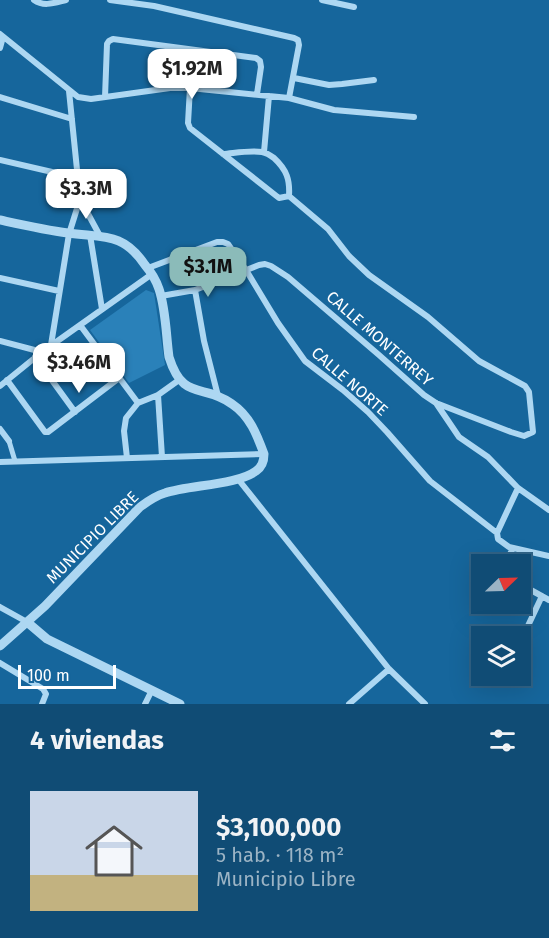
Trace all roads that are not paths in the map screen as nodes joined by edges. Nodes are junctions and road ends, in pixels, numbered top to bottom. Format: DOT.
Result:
graph roads {
  1 [pos="34,0"];
  2 [pos="66,0"];
  3 [pos="110,0"];
  4 [pos="322,0"];
  5 [pos="354,8"];
  6 [pos="1,35"];
  7 [pos="172,47"];
  8 [pos="0,48"];
  9 [pos="294,78"];
  10 [pos="374,80"];
  11 [pos="170,88"];
  12 [pos="189,88"];
  13 [pos="69,91"];
  14 [pos="257,94"];
  15 [pos="269,96"];
  16 [pos="0,97"];
  17 [pos="105,97"];
  18 [pos="289,98"];
  19 [pos="414,117"];
  20 [pos="72,119"];
  21 [pos="264,152"];
  22 [pos="223,154"];
  23 [pos="0,160"];
  24 [pos="78,178"];
  25 [pos="289,196"];
  26 [pos="80,199"];
  27 [pos="0,220"];
  28 [pos="69,234"];
  29 [pos="90,235"];
  30 [pos="100,236"];
  31 [pos="246,270"];
  32 [pos="150,271"];
  33 [pos="0,278"];
  34 [pos="195,290"];
  35 [pos="59,291"];
  36 [pos="161,296"];
  37 [pos="102,309"];
  38 [pos="80,325"];
  39 [pos="0,341"];
  40 [pos="51,345"];
  41 [pos="42,352"];
  42 [pos="35,357"];
  43 [pos="119,378"];
  44 [pos="7,380"];
  45 [pos="179,380"];
  46 [pos="0,386"];
  47 [pos="158,396"];
  48 [pos="218,396"];
  49 [pos="138,403"];
  50 [pos="436,403"];
  51 [pos="75,412"];
  52 [pos="0,429"];
  53 [pos="9,441"];
  54 [pos="264,454"];
  55 [pos="162,457"];
  56 [pos="127,458"];
  57 [pos="15,461"];
  58 [pos="0,462"];
  59 [pos="238,479"];
  60 [pos="518,488"];
  61 [pos="549,510"];
  62 [pos="497,533"];
  63 [pos="513,548"];
  64 [pos="510,554"];
  65 [pos="549,556"];
  66 [pos="531,590"];
  67 [pos="542,596"];
  68 [pos="549,600"];
  69 [pos="0,607"];
  70 [pos="27,622"];
  71 [pos="528,626"];
  72 [pos="0,646"];
  73 [pos="0,663"];
  74 [pos="389,669"];
  75 [pos="152,690"];
  76 [pos="42,704"];
  77 [pos="145,704"];
  78 [pos="180,704"];
  79 [pos="349,704"];
  80 [pos="425,704"];
  1 -- 2 [label="street"];
  3 -- 9 [label="street"];
  4 -- 5 [label="street"];
  6 -- 8 [label="street"];
  6 -- 13 [label="street"];
  7 -- 11 [label="street"];
  7 -- 14 [label="street"];
  7 -- 17 [label="street"];
  9 -- 10 [label="street"];
  9 -- 18 [label="street"];
  11 -- 12 [label="street"];
  11 -- 17 [label="street"];
  12 -- 14 [label="street"];
  12 -- 22 [label="street"];
  13 -- 17 [label="street"];
  13 -- 20 [label="street"];
  14 -- 15 [label="street"];
  15 -- 18 [label="street"];
  15 -- 21 [label="street"];
  16 -- 20 [label="street"];
  18 -- 19 [label="street"];
  20 -- 24 [label="street"];
  21 -- 22 [label="street"];
  21 -- 25 [label="street"];
  22 -- 25 [label="street"];
  23 -- 24 [label="street"];
  24 -- 26 [label="street"];
  25 -- 50 [label="street, CALLE MONTERREY"];
  26 -- 28 [label="street"];
  26 -- 30 [label="street"];
  27 -- 28 [label="street"];
  28 -- 29 [label="street"];
  28 -- 35 [label="street"];
  29 -- 30 [label="street"];
  29 -- 37 [label="street"];
  30 -- 32 [label="street"];
  31 -- 32 [label="street, CALLE NORTE"];
  31 -- 34 [label="street, CALLE MONTERREY"];
  31 -- 50 [label="street, CALLE MONTERREY"];
  31 -- 62 [label="street, CALLE NORTE"];
  32 -- 36 [label="street"];
  32 -- 37 [label="street"];
  33 -- 35 [label="street"];
  34 -- 36 [label="street, CALLE MONTERREY"];
  34 -- 48 [label="street"];
  35 -- 40 [label="street"];
  36 -- 45 [label="street"];
  37 -- 38 [label="street"];
  38 -- 40 [label="street"];
  38 -- 43 [label="street"];
  39 -- 41 [label="street"];
  40 -- 41 [label="street"];
  41 -- 42 [label="street"];
  42 -- 44 [label="street"];
  42 -- 51 [label="street"];
  43 -- 49 [label="street"];
  43 -- 51 [label="street"];
  44 -- 46 [label="street"];
  44 -- 51 [label="street"];
  45 -- 47 [label="street"];
  45 -- 48 [label="street"];
  47 -- 49 [label="street"];
  47 -- 55 [label="street"];
  48 -- 54 [label="street"];
  49 -- 56 [label="street"];
  50 -- 60 [label="street"];
  52 -- 53 [label="street"];
  53 -- 57 [label="street"];
  54 -- 55 [label="street"];
  54 -- 59 [label="street, MUNICIPIO LIBRE"];
  55 -- 56 [label="street"];
  56 -- 57 [label="street"];
  57 -- 58 [label="street"];
  59 -- 70 [label="street, MUNICIPIO LIBRE"];
  59 -- 74 [label="street"];
  60 -- 61 [label="street"];
  60 -- 62 [label="street"];
  62 -- 63 [label="street, CALLE NORTE"];
  63 -- 64 [label="street"];
  63 -- 65 [label="street"];
  66 -- 67 [label="street"];
  67 -- 68 [label="street"];
  67 -- 71 [label="street"];
  69 -- 70 [label="street"];
  70 -- 72 [label="street, MUNICIPIO LIBRE"];
  70 -- 75 [label="street"];
  73 -- 76 [label="street"];
  74 -- 79 [label="street"];
  74 -- 80 [label="street"];
  75 -- 77 [label="street"];
  75 -- 78 [label="street"];
}
